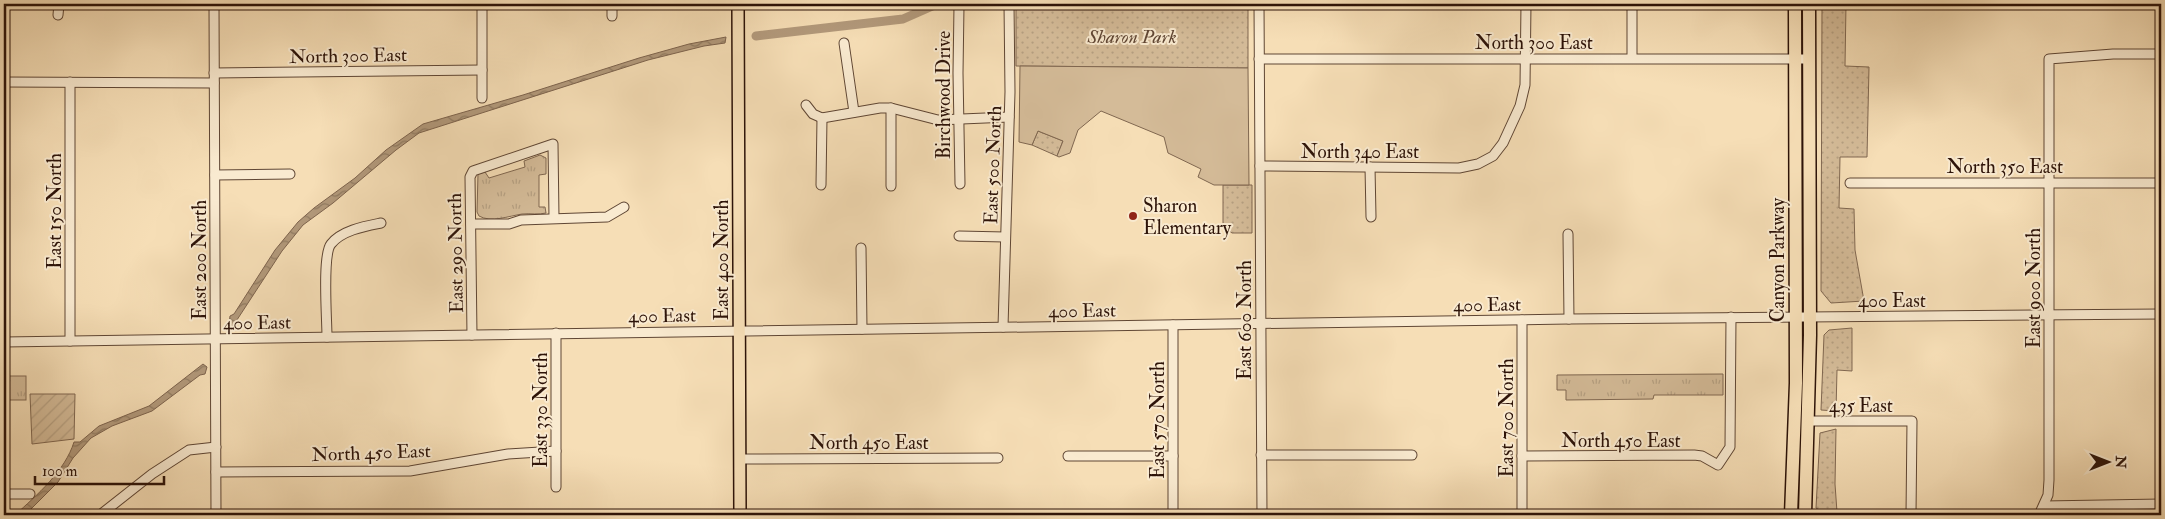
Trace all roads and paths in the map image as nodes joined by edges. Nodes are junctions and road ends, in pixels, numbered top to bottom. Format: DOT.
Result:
graph roads {
  1 [pos="59,4"];
  2 [pos="214,4"];
  3 [pos="482,4"];
  4 [pos="612,4"];
  5 [pos="738,4"];
  6 [pos="1009,4"];
  7 [pos="1260,4"];
  8 [pos="1526,4"];
  9 [pos="1632,4"];
  10 [pos="1795,4"];
  11 [pos="1809,4"];
  12 [pos="960,6"];
  13 [pos="58,15"];
  14 [pos="612,16"];
  15 [pos="844,43"];
  16 [pos="2161,54"];
  17 [pos="1526,58"];
  18 [pos="1632,58"];
  19 [pos="1260,59"];
  20 [pos="1795,59"];
  21 [pos="1810,59"];
  22 [pos="482,70"];
  23 [pos="214,73"];
  24 [pos="4,82"];
  25 [pos="70,82"];
  26 [pos="214,83"];
  27 [pos="482,98"];
  28 [pos="806,105"];
  29 [pos="891,108"];
  30 [pos="854,112"];
  31 [pos="822,118"];
  32 [pos="1010,118"];
  33 [pos="959,120"];
  34 [pos="1260,166"];
  35 [pos="1370,167"];
  36 [pos="290,174"];
  37 [pos="214,175"];
  38 [pos="2049,182"];
  39 [pos="1850,183"];
  40 [pos="2161,183"];
  41 [pos="960,184"];
  42 [pos="821,185"];
  43 [pos="891,186"];
  44 [pos="624,206"];
  45 [pos="1371,217"];
  46 [pos="554,218"];
  47 [pos="381,223"];
  48 [pos="471,224"];
  49 [pos="1568,234"];
  50 [pos="959,236"];
  51 [pos="1006,236"];
  52 [pos="861,248"];
  53 [pos="2161,314"];
  54 [pos="1796,316"];
  55 [pos="1810,316"];
  56 [pos="2050,316"];
  57 [pos="1731,317"];
  58 [pos="1569,319"];
  59 [pos="1522,320"];
  60 [pos="1260,324"];
  61 [pos="1173,325"];
  62 [pos="1004,327"];
  63 [pos="862,329"];
  64 [pos="739,330"];
  65 [pos="556,333"];
  66 [pos="472,335"];
  67 [pos="327,337"];
  68 [pos="216,339"];
  69 [pos="70,341"];
  70 [pos="4,342"];
  71 [pos="1809,421"];
  72 [pos="216,448"];
  73 [pos="556,451"];
  74 [pos="1261,455"];
  75 [pos="1412,455"];
  76 [pos="1068,456"];
  77 [pos="1173,456"];
  78 [pos="1522,456"];
  79 [pos="998,458"];
  80 [pos="741,459"];
  81 [pos="216,472"];
  82 [pos="556,487"];
  83 [pos="4,494"];
  84 [pos="30,494"];
  85 [pos="2161,504"];
  86 [pos="2044,506"];
  87 [pos="100,515"];
  88 [pos="216,515"];
  89 [pos="740,515"];
  90 [pos="1173,515"];
  91 [pos="1262,515"];
  92 [pos="1522,515"];
  93 [pos="1791,515"];
  94 [pos="1805,515"];
  95 [pos="1911,515"];
  96 [pos="2039,515"];
  1 -- 13 [label="street"];
  2 -- 23 [label="street, East 200 North"];
  3 -- 22 [label="street"];
  4 -- 14 [label="street"];
  5 -- 64 [label="main road, East 400 North"];
  6 -- 32 [label="street, East 500 North"];
  7 -- 19 [label="street, East 600 North"];
  8 -- 17 [label="street"];
  9 -- 18 [label="street"];
  10 -- 20 [label="highway, Canyon Parkway"];
  11 -- 21 [label="highway, Canyon Parkway"];
  12 -- 33 [label="street, Birchwood Drive"];
  15 -- 30 [label="street"];
  16 -- 38 [label="street, East 900 North"];
  17 -- 18 [label="street, North 300 East"];
  17 -- 19 [label="street, North 300 East"];
  17 -- 35 [label="street, North 340 East"];
  18 -- 20 [label="street, North 300 East"];
  19 -- 34 [label="street, East 600 North"];
  20 -- 21 [label="street, North 300 East"];
  20 -- 54 [label="highway, Canyon Parkway"];
  21 -- 55 [label="highway, Canyon Parkway"];
  22 -- 23 [label="street, North 300 East"];
  22 -- 27 [label="street"];
  23 -- 26 [label="street, East 200 North"];
  24 -- 25 [label="street"];
  25 -- 26 [label="street"];
  25 -- 69 [label="street, East 150 North"];
  26 -- 37 [label="street, East 200 North"];
  28 -- 31 [label="street"];
  29 -- 30 [label="street"];
  29 -- 33 [label="street"];
  29 -- 43 [label="street"];
  30 -- 31 [label="street"];
  31 -- 42 [label="street"];
  32 -- 33 [label="street"];
  32 -- 51 [label="street, East 500 North"];
  33 -- 41 [label="street, Birchwood Drive"];
  34 -- 35 [label="street, North 340 East"];
  34 -- 60 [label="street, East 600 North"];
  35 -- 45 [label="street"];
  36 -- 37 [label="street"];
  37 -- 68 [label="street, East 200 North"];
  38 -- 39 [label="street, North 350 East"];
  38 -- 40 [label="street, North 350 East"];
  38 -- 56 [label="street, East 900 North"];
  44 -- 46 [label="street"];
  46 -- 48 [label="street"];
  46 -- 48 [label="street, East 290 North"];
  47 -- 67 [label="street"];
  48 -- 66 [label="street, East 290 North"];
  49 -- 58 [label="street"];
  50 -- 51 [label="street"];
  51 -- 62 [label="street, East 500 North"];
  52 -- 63 [label="street"];
  53 -- 56 [label="street, 400 East"];
  54 -- 55 [label="street, 400 East"];
  54 -- 57 [label="street, 400 East"];
  54 -- 93 [label="highway, Canyon Parkway"];
  55 -- 56 [label="street, 400 East"];
  55 -- 71 [label="highway, Canyon Parkway"];
  56 -- 86 [label="street, East 900 North"];
  57 -- 58 [label="street, 400 East"];
  57 -- 78 [label="street, North 450 East"];
  58 -- 59 [label="street, 400 East"];
  59 -- 60 [label="street, 400 East"];
  59 -- 78 [label="street, East 700 North"];
  60 -- 61 [label="street, 400 East"];
  60 -- 74 [label="street, East 600 North"];
  61 -- 62 [label="street, 400 East"];
  61 -- 77 [label="street, East 570 North"];
  62 -- 63 [label="street, 400 East"];
  63 -- 64 [label="street, 400 East"];
  64 -- 65 [label="street, 400 East"];
  64 -- 80 [label="main road, East 400 North"];
  65 -- 66 [label="street, 400 East"];
  65 -- 73 [label="street, East 330 North"];
  66 -- 67 [label="street, 400 East"];
  67 -- 68 [label="street, 400 East"];
  68 -- 69 [label="street, 400 East"];
  68 -- 72 [label="street, East 200 North"];
  69 -- 70 [label="street, 400 East"];
  71 -- 94 [label="highway, Canyon Parkway"];
  71 -- 95 [label="street, 435 East"];
  72 -- 81 [label="street, East 200 North"];
  72 -- 87 [label="street"];
  73 -- 81 [label="street, North 450 East"];
  73 -- 82 [label="street, East 330 North"];
  74 -- 75 [label="street"];
  74 -- 91 [label="street, East 600 North"];
  76 -- 77 [label="street"];
  77 -- 90 [label="street, East 570 North"];
  78 -- 92 [label="street, East 700 North"];
  79 -- 80 [label="street, North 450 East"];
  80 -- 89 [label="main road, East 400 North"];
  81 -- 88 [label="street, East 200 North"];
  83 -- 84 [label="street"];
  85 -- 86 [label="street"];
  86 -- 96 [label="street, East 900 North"];
}
